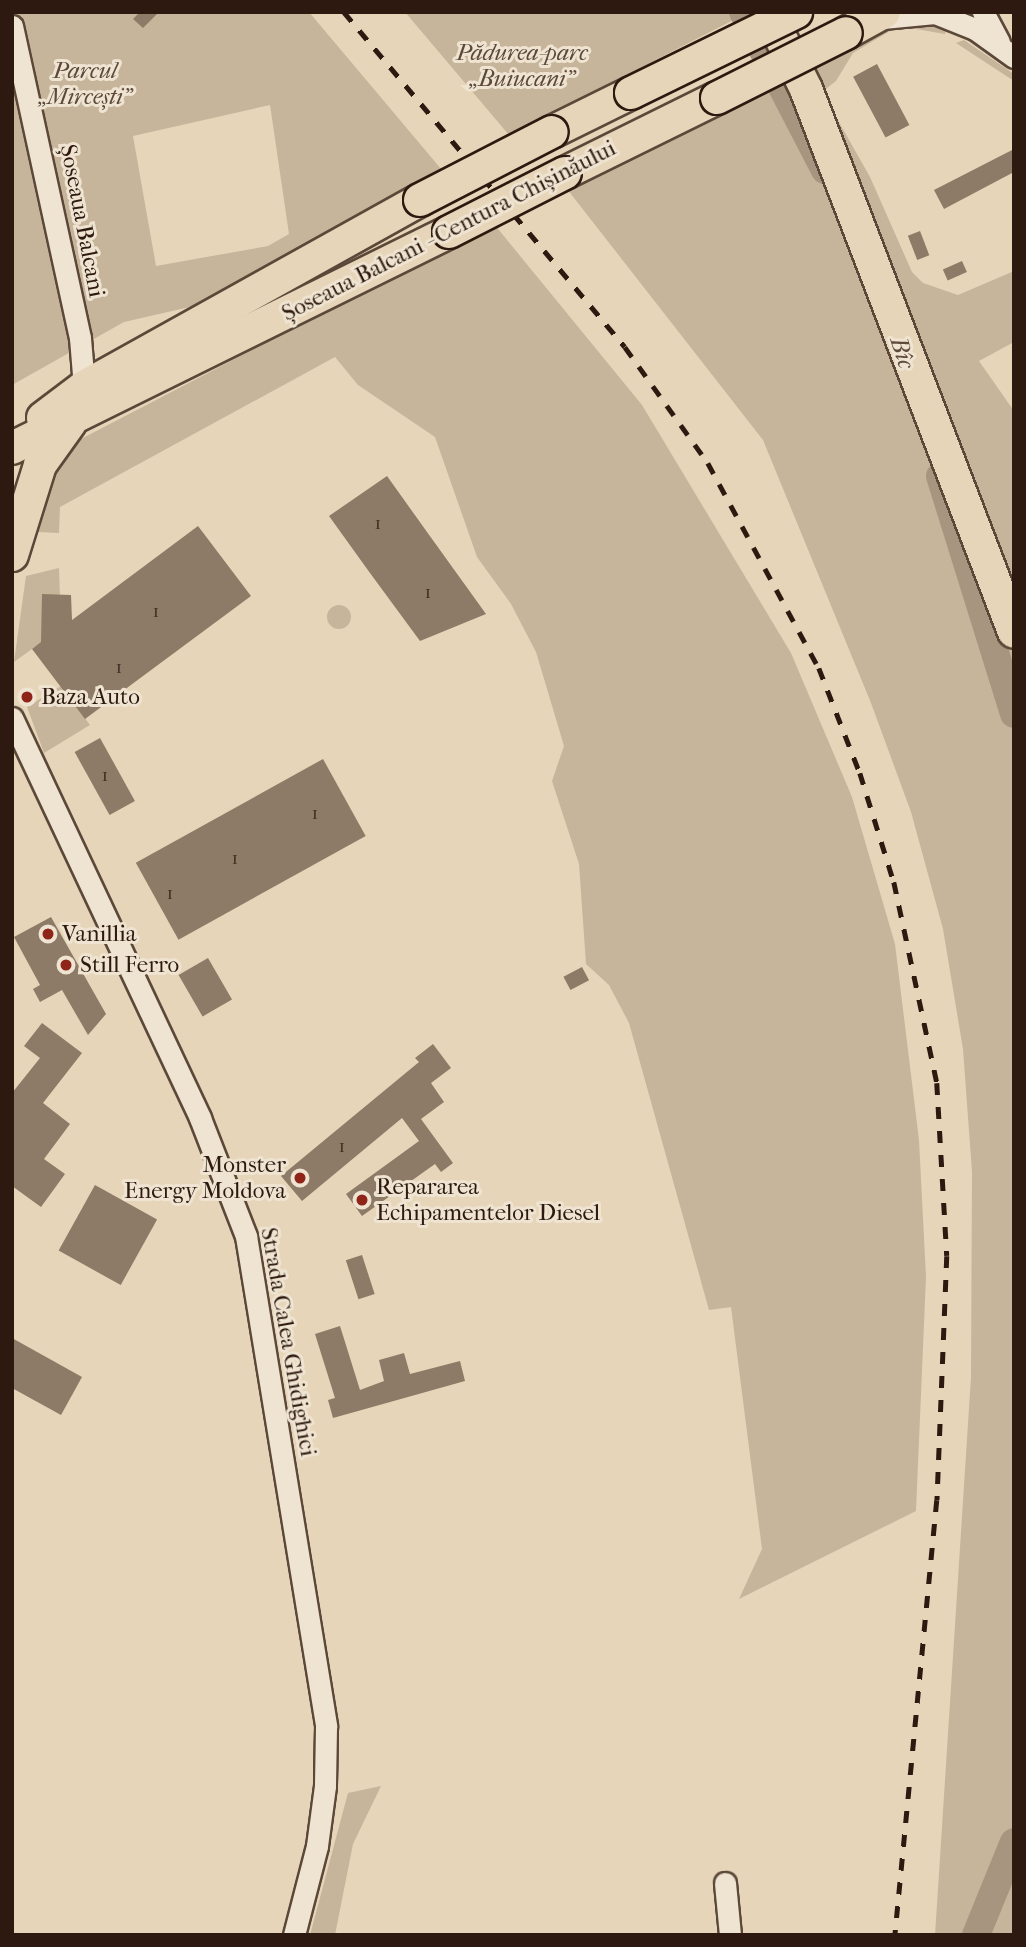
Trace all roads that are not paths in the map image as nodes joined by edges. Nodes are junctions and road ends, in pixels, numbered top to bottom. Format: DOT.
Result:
graph roads {
  1 [pos="768,12"];
  2 [pos="796,12"];
  3 [pos="983,12"];
  4 [pos="867,21"];
  5 [pos="12,26"];
  6 [pos="1013,56"];
  7 [pos="84,387"];
  8 [pos="75,418"];
  9 [pos="12,445"];
  10 [pos="12,555"];
  11 [pos="1014,632"];
  12 [pos="12,718"];
  13 [pos="725,1883"];
  14 [pos="294,1935"];
  15 [pos="730,1935"];
  1 -- 11 [label="highway"];
  2 -- 7 [label="highway, Șoseaua Balcani - Centura Chișinăului, bridge"];
  3 -- 6 [label="street"];
  4 -- 6 [label="street"];
  4 -- 8 [label="highway, Șoseaua Balcani - Centura Chișinăului, bridge"];
  5 -- 7 [label="street, Șoseaua Balcani"];
  7 -- 9 [label="highway, Șoseaua Balcani - Centura Chișinăului"];
  8 -- 9 [label="highway, Șoseaua Balcani - Centura Chișinăului"];
  8 -- 10 [label="highway"];
  12 -- 14 [label="street, Strada Calea Ghidighici"];
  13 -- 15 [label="street"];
}
